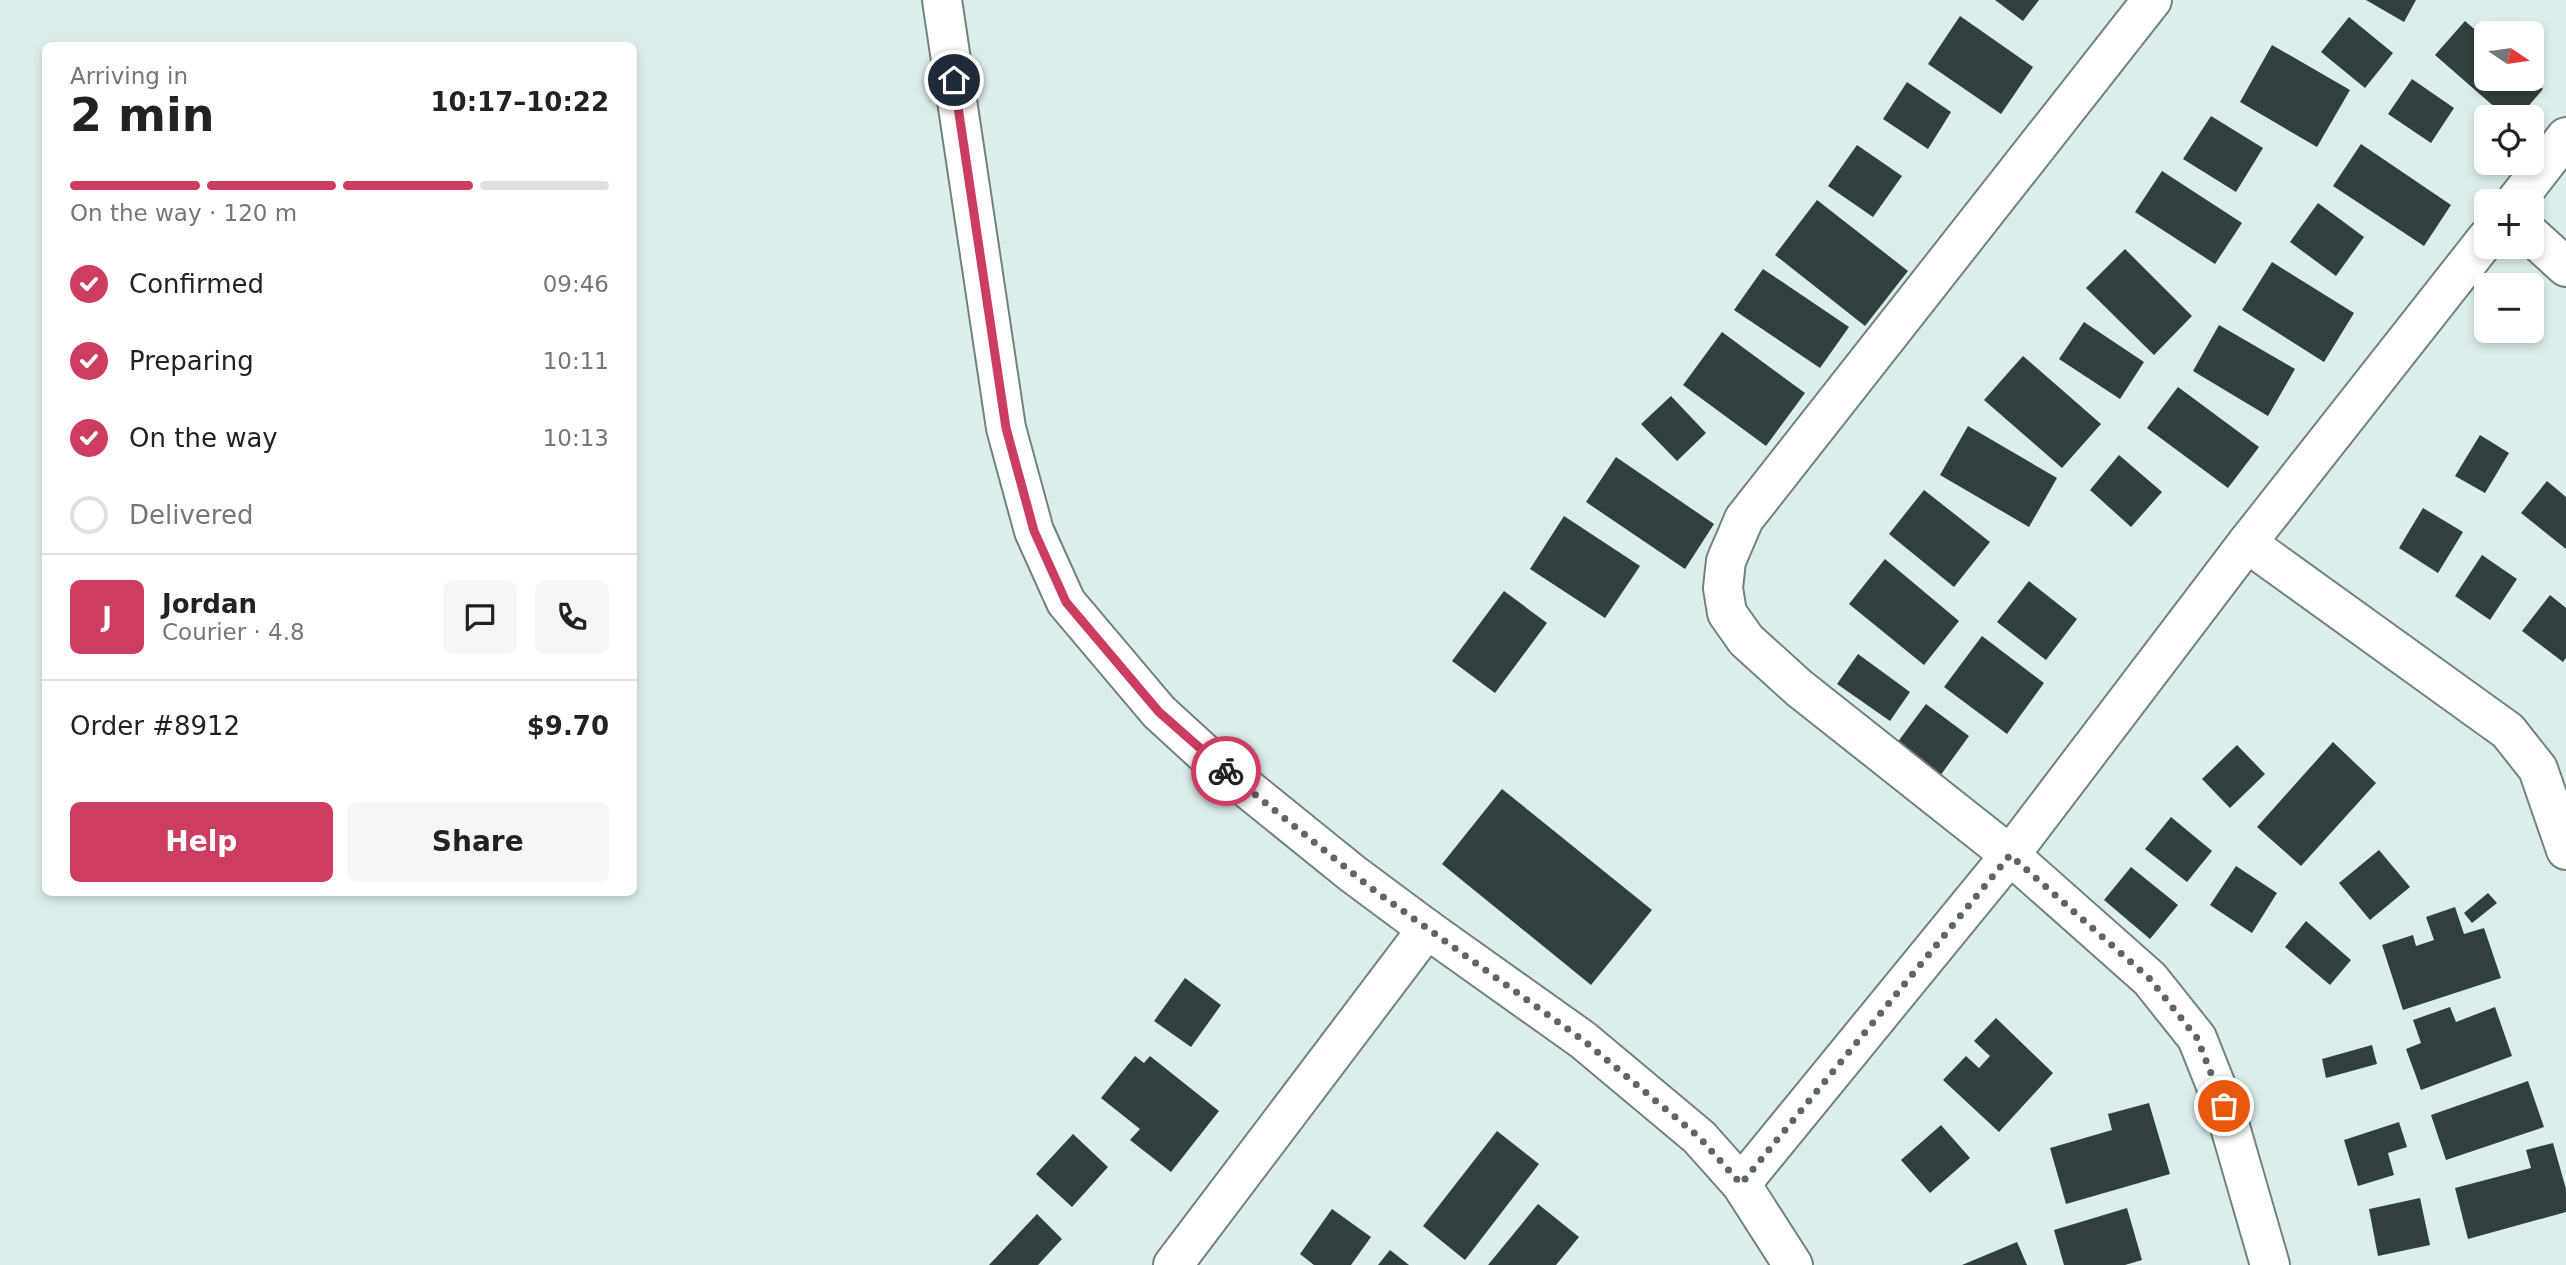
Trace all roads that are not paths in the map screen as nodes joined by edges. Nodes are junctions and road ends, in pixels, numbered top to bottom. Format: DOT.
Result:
graph roads {
  1 [pos="942,0"];
  2 [pos="2152,0"];
  3 [pos="2566,137"];
  4 [pos="2525,189"];
  5 [pos="2544,247"];
  6 [pos="2474,255"];
  7 [pos="2566,267"];
  8 [pos="2247,543"];
  9 [pos="2566,850"];
  10 [pos="2010,855"];
  11 [pos="1427,929"];
  12 [pos="1741,1184"];
  13 [pos="1180,1263"];
  14 [pos="1793,1265"];
  15 [pos="2270,1265"];
  1 -- 11 [label="street"];
  2 -- 10 [label="street"];
  3 -- 4 [label="street"];
  5 -- 7 [label="street"];
  6 -- 8 [label="street"];
  8 -- 9 [label="street"];
  8 -- 10 [label="street"];
  10 -- 12 [label="street"];
  10 -- 15 [label="street"];
  11 -- 12 [label="street"];
  11 -- 13 [label="street"];
  12 -- 14 [label="street"];
}
